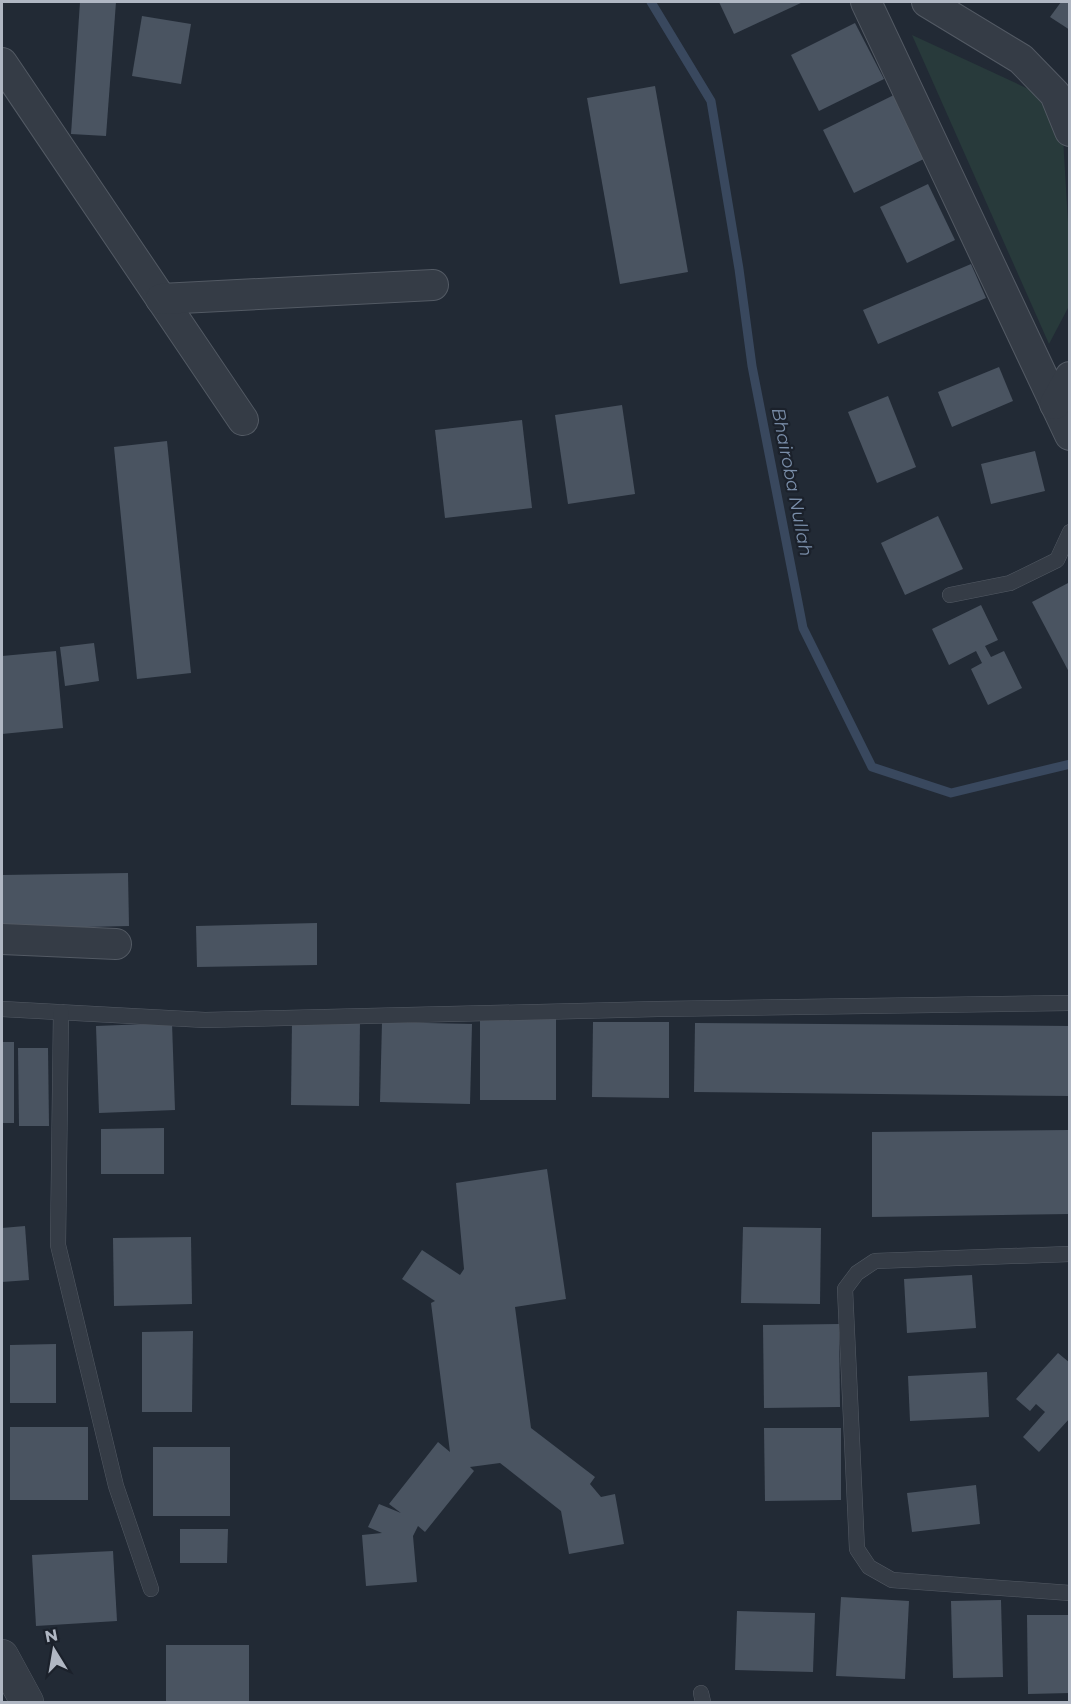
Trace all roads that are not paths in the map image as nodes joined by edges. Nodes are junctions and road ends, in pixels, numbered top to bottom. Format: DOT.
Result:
graph roads {
  1 [pos="866,2"];
  2 [pos="927,2"];
  3 [pos="2,63"];
  4 [pos="1070,131"];
  5 [pos="433,285"];
  6 [pos="161,299"];
  7 [pos="1070,378"];
  8 [pos="1055,404"];
  9 [pos="243,420"];
  10 [pos="1070,435"];
  11 [pos="1070,532"];
  12 [pos="951,595"];
  13 [pos="2,939"];
  14 [pos="116,944"];
  15 [pos="1070,1003"];
  16 [pos="2,1009"];
  17 [pos="61,1012"];
  18 [pos="1070,1254"];
  19 [pos="151,1588"];
  20 [pos="1070,1593"];
  21 [pos="2,1656"];
  22 [pos="27,1702"];
  1 -- 8 [label="street"];
  2 -- 4 [label="street"];
  3 -- 6 [label="street"];
  5 -- 6 [label="street"];
  6 -- 9 [label="street"];
  7 -- 8 [label="street"];
  8 -- 10 [label="street"];
  11 -- 12 [label="lane"];
  13 -- 14 [label="street"];
  15 -- 17 [label="lane"];
  16 -- 17 [label="lane"];
  17 -- 19 [label="lane"];
  18 -- 20 [label="lane"];
  21 -- 22 [label="street"];
}
